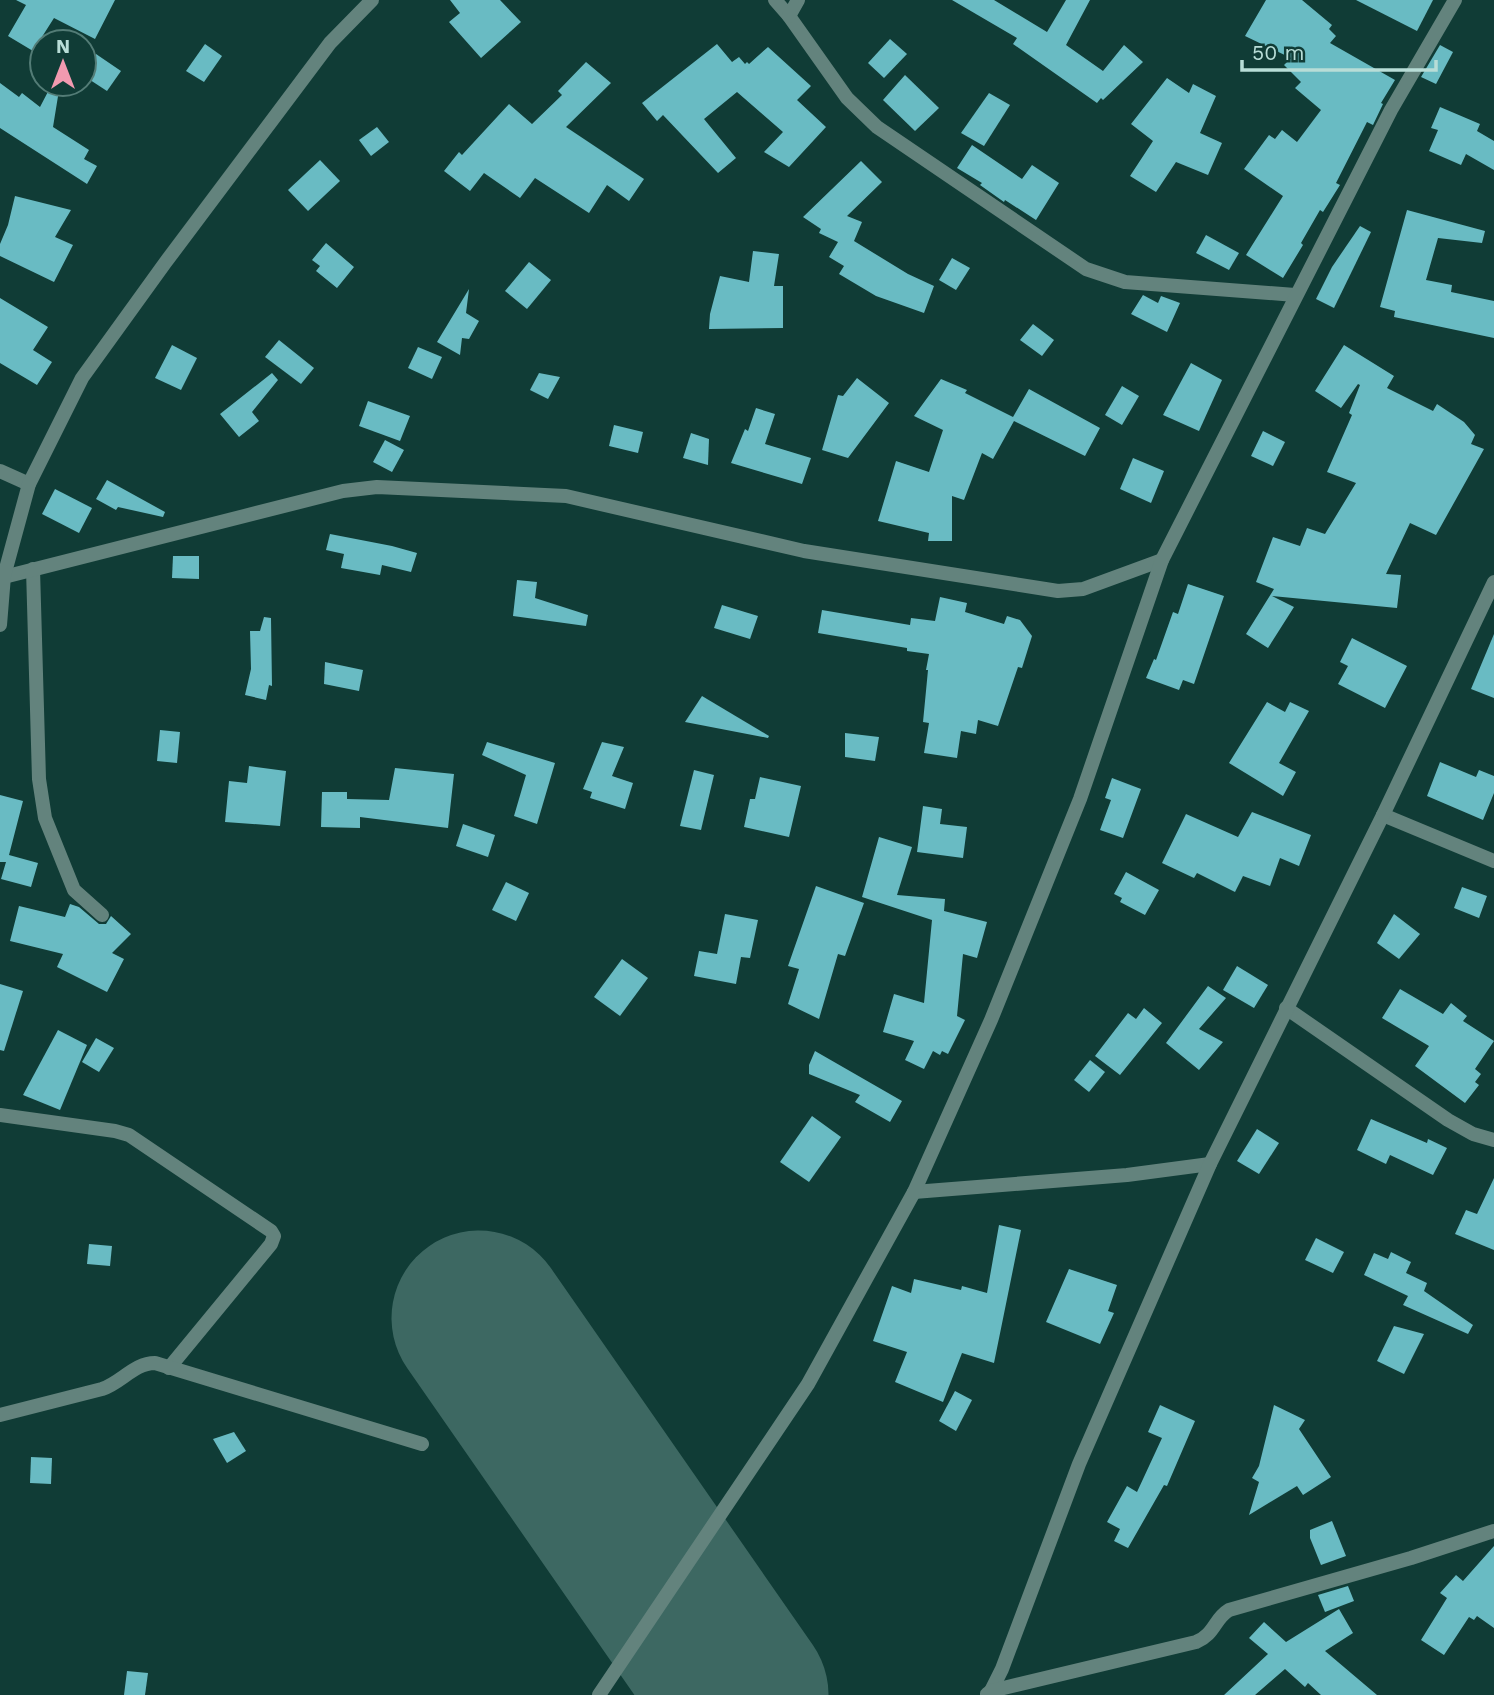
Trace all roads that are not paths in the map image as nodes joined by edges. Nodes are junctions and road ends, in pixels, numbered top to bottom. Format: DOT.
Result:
graph roads {
  1 [pos="372,0"];
  2 [pos="775,0"];
  3 [pos="798,0"];
  4 [pos="1455,0"];
  5 [pos="789,16"];
  6 [pos="1296,295"];
  7 [pos="0,471"];
  8 [pos="29,484"];
  9 [pos="1162,560"];
  10 [pos="33,569"];
  11 [pos="2,577"];
  12 [pos="1494,582"];
  13 [pos="0,625"];
  14 [pos="1383,815"];
  15 [pos="1494,861"];
  16 [pos="102,915"];
  17 [pos="1286,1008"];
  18 [pos="0,1115"];
  19 [pos="1494,1140"];
  20 [pos="1210,1164"];
  21 [pos="914,1192"];
  22 [pos="169,1368"];
  23 [pos="0,1415"];
  24 [pos="422,1444"];
  25 [pos="1494,1531"];
  26 [pos="988,1693"];
  27 [pos="599,1695"];
  1 -- 8 [label="street"];
  2 -- 5 [label="street"];
  3 -- 5 [label="street"];
  4 -- 6 [label="street"];
  5 -- 6 [label="street"];
  6 -- 9 [label="street"];
  7 -- 8 [label="street"];
  8 -- 11 [label="street"];
  9 -- 10 [label="street"];
  9 -- 21 [label="street"];
  10 -- 11 [label="street"];
  10 -- 16 [label="street"];
  11 -- 13 [label="street"];
  12 -- 14 [label="street"];
  14 -- 15 [label="street"];
  14 -- 17 [label="street"];
  17 -- 19 [label="street"];
  17 -- 20 [label="street"];
  18 -- 22 [label="street"];
  20 -- 21 [label="street"];
  20 -- 26 [label="street"];
  21 -- 27 [label="street"];
  22 -- 23 [label="street"];
  22 -- 24 [label="street"];
  25 -- 26 [label="street"];
}
